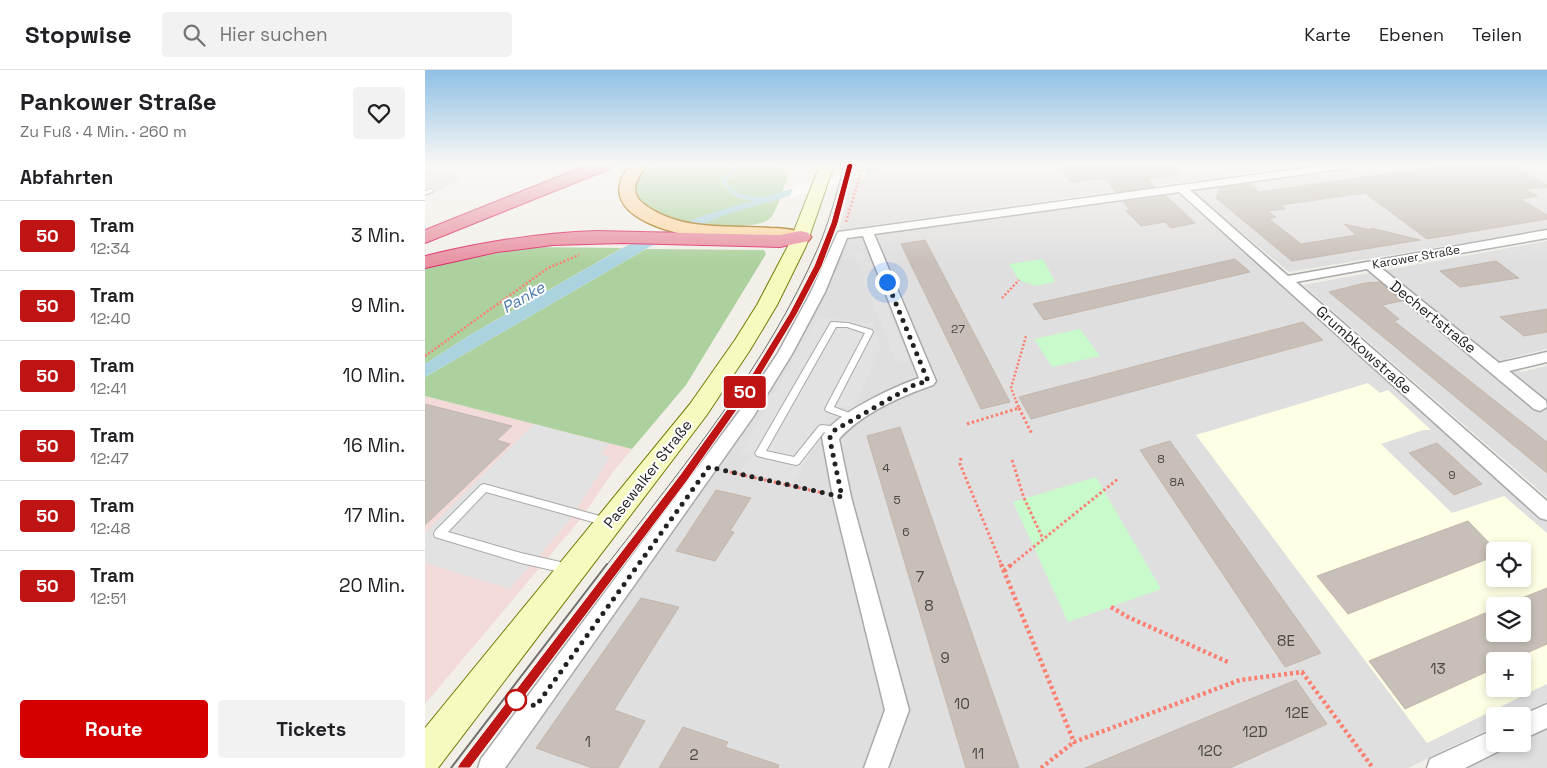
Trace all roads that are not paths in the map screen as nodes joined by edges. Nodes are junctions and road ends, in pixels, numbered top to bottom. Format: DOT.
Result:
graph roads {
  1 [pos="494,198"];
  2 [pos="522,198"];
  3 [pos="628,198"];
  4 [pos="815,198"];
  5 [pos="1113,198"];
  6 [pos="1192,198"];
  7 [pos="425,224"];
  8 [pos="844,229"];
  9 [pos="867,232"];
  10 [pos="1547,234"];
  11 [pos="425,237"];
  12 [pos="801,237"];
  13 [pos="425,262"];
  14 [pos="1370,265"];
  15 [pos="1285,280"];
  16 [pos="1547,357"];
  17 [pos="1496,369"];
  18 [pos="1540,405"];
  19 [pos="853,418"];
  20 [pos="835,430"];
  21 [pos="1547,512"];
  22 [pos="609,523"];
  23 [pos="573,570"];
  24 [pos="1547,716"];
  25 [pos="1531,723"];
  26 [pos="1486,745"];
  27 [pos="425,756"];
  28 [pos="490,768"];
  29 [pos="876,768"];
  30 [pos="1439,768"];
  1 -- 7 [label="highway"];
  2 -- 11 [label="highway"];
  3 -- 12 [label="main road"];
  4 -- 12 [label="main road, Pasewalker Straße"];
  5 -- 9 [label="street"];
  6 -- 15 [label="street, Grumbkowstraße"];
  8 -- 9 [label="street"];
  8 -- 28 [label="street"];
  9 -- 19 [label="street"];
  10 -- 14 [label="street, Karower Straße"];
  12 -- 13 [label="highway"];
  12 -- 22 [label="main road, Pasewalker Straße"];
  14 -- 15 [label="street, Karower Straße"];
  14 -- 17 [label="street, Dechertstraße"];
  15 -- 21 [label="street, Grumbkowstraße"];
  16 -- 17 [label="street"];
  17 -- 18 [label="street, Dechertstraße"];
  19 -- 20 [label="street"];
  19 -- 20 [label="lane"];
  20 -- 29 [label="street"];
  22 -- 23 [label="main road, Pasewalker Straße"];
  22 -- 23 [label="lane"];
  23 -- 27 [label="main road, Pasewalker Straße"];
  24 -- 25 [label="street"];
  26 -- 30 [label="street"];
}
